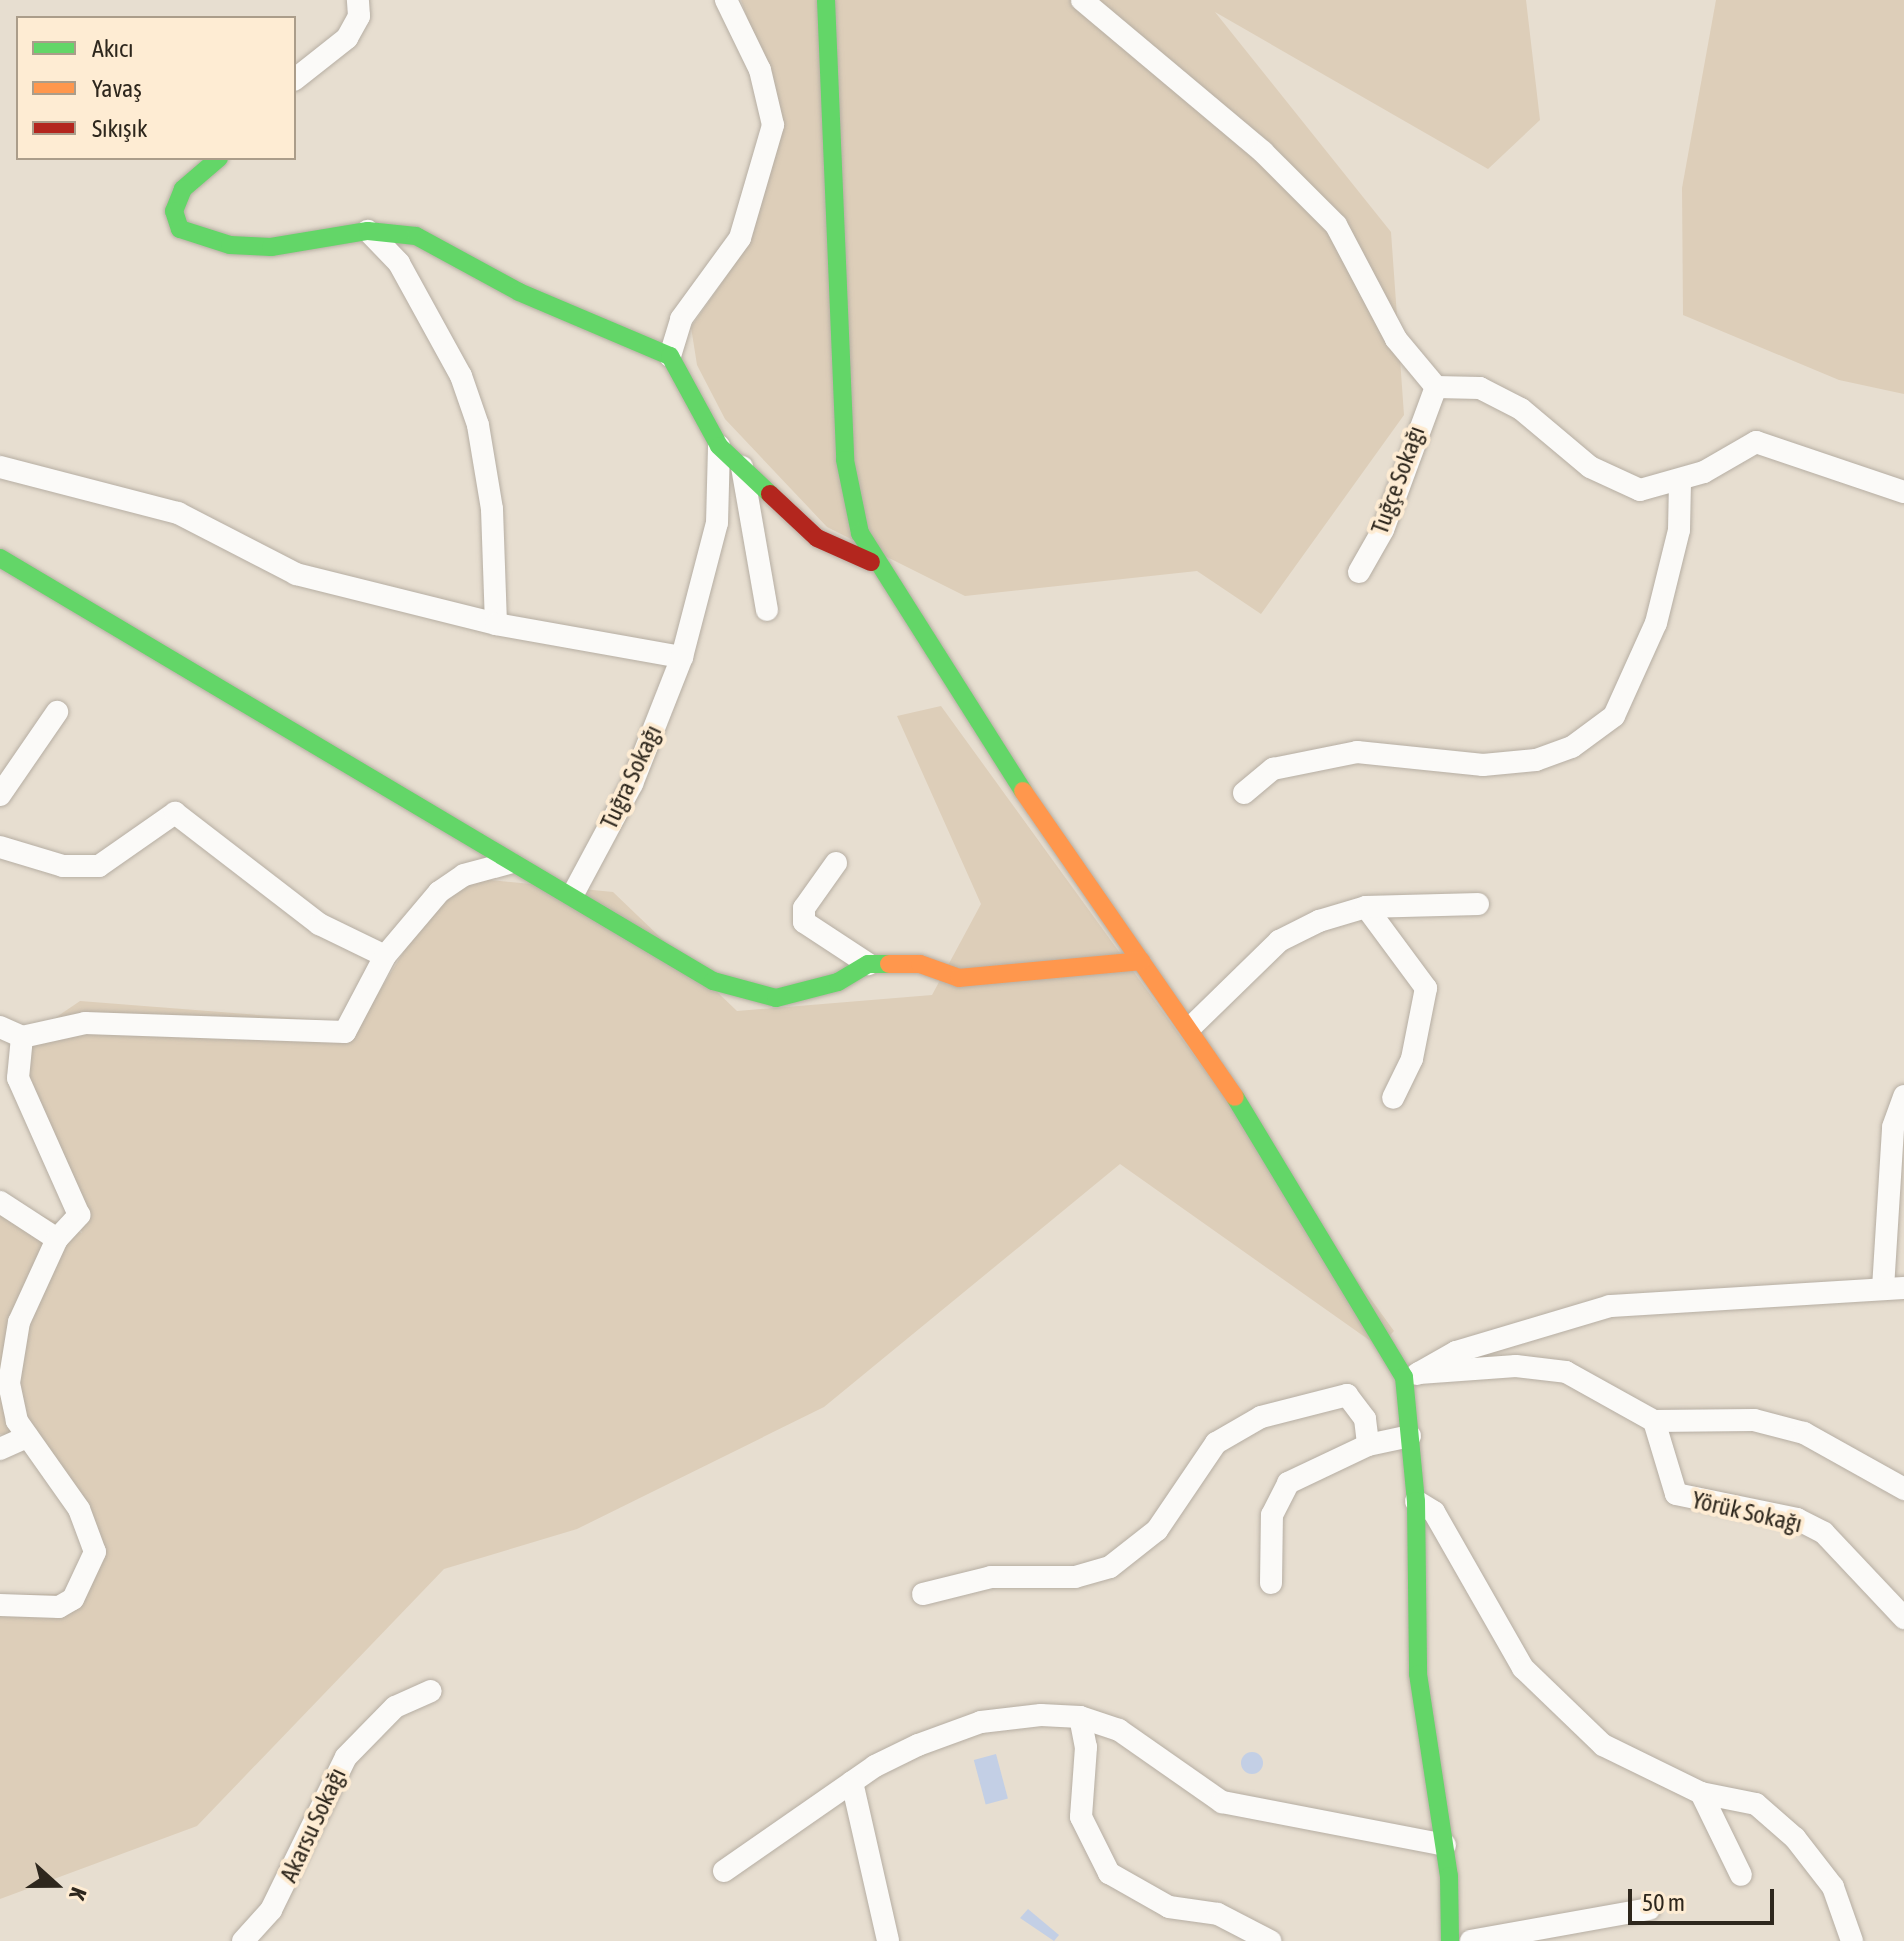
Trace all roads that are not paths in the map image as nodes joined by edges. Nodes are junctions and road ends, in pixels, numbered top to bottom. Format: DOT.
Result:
graph roads {
  1 [pos="358,0"];
  2 [pos="726,0"];
  3 [pos="826,0"];
  4 [pos="1082,0"];
  5 [pos="296,78"];
  6 [pos="217,160"];
  7 [pos="368,231"];
  8 [pos="670,356"];
  9 [pos="1436,387"];
  10 [pos="719,446"];
  11 [pos="0,467"];
  12 [pos="742,467"];
  13 [pos="1680,482"];
  14 [pos="1904,492"];
  15 [pos="0,558"];
  16 [pos="871,562"];
  17 [pos="1359,572"];
  18 [pos="767,610"];
  19 [pos="496,624"];
  20 [pos="682,657"];
  21 [pos="57,712"];
  22 [pos="1244,793"];
  23 [pos="0,795"];
  24 [pos="0,847"];
  25 [pos="509,863"];
  26 [pos="836,863"];
  27 [pos="573,894"];
  28 [pos="1478,904"];
  29 [pos="1366,907"];
  30 [pos="385,956"];
  31 [pos="1141,961"];
  32 [pos="868,964"];
  33 [pos="1192,1026"];
  34 [pos="0,1027"];
  35 [pos="13,1049"];
  36 [pos="1904,1096"];
  37 [pos="1393,1098"];
  38 [pos="1900,1121"];
  39 [pos="0,1202"];
  40 [pos="57,1239"];
  41 [pos="1894,1288"];
  42 [pos="1412,1375"];
  43 [pos="1654,1421"];
  44 [pos="1410,1436"];
  45 [pos="27,1437"];
  46 [pos="1368,1445"];
  47 [pos="0,1449"];
  48 [pos="1904,1489"];
  49 [pos="1416,1501"];
  50 [pos="1271,1583"];
  51 [pos="923,1594"];
  52 [pos="0,1605"];
  53 [pos="1904,1618"];
  54 [pos="431,1691"];
  55 [pos="1080,1717"];
  56 [pos="852,1782"];
  57 [pos="1701,1793"];
  58 [pos="1445,1845"];
  59 [pos="724,1871"];
  60 [pos="1741,1875"];
  61 [pos="1649,1909"];
  62 [pos="243,1941"];
  63 [pos="888,1941"];
  64 [pos="1270,1941"];
  65 [pos="1450,1941"];
  66 [pos="1471,1941"];
  67 [pos="1852,1941"];
  1 -- 5 [label="street"];
  2 -- 8 [label="street"];
  3 -- 16 [label="street"];
  4 -- 9 [label="street"];
  6 -- 7 [label="street"];
  7 -- 8 [label="street"];
  7 -- 19 [label="street"];
  8 -- 10 [label="street"];
  9 -- 13 [label="street"];
  9 -- 17 [label="street, Tuğçe Sokağı"];
  10 -- 12 [label="street"];
  10 -- 20 [label="street, Tuğra Sokağı"];
  11 -- 19 [label="street"];
  12 -- 16 [label="street"];
  12 -- 18 [label="street"];
  13 -- 14 [label="street"];
  13 -- 22 [label="street"];
  15 -- 25 [label="street"];
  16 -- 31 [label="street"];
  19 -- 20 [label="street"];
  20 -- 27 [label="street, Tuğra Sokağı"];
  21 -- 23 [label="street"];
  24 -- 30 [label="street"];
  25 -- 27 [label="street"];
  25 -- 30 [label="street"];
  26 -- 32 [label="street"];
  27 -- 32 [label="street"];
  28 -- 29 [label="street"];
  29 -- 33 [label="street"];
  29 -- 37 [label="street"];
  30 -- 35 [label="street"];
  31 -- 32 [label="street"];
  31 -- 33 [label="street"];
  33 -- 42 [label="street"];
  34 -- 35 [label="street"];
  35 -- 40 [label="street"];
  36 -- 38 [label="street"];
  38 -- 41 [label="street"];
  39 -- 40 [label="street"];
  40 -- 45 [label="street"];
  41 -- 42 [label="street"];
  42 -- 43 [label="street"];
  42 -- 44 [label="street"];
  43 -- 48 [label="street"];
  43 -- 53 [label="street, Yörük Sokağı"];
  44 -- 46 [label="street"];
  44 -- 49 [label="street"];
  45 -- 47 [label="street"];
  45 -- 52 [label="street"];
  46 -- 50 [label="street"];
  46 -- 51 [label="street"];
  49 -- 57 [label="street"];
  49 -- 58 [label="street"];
  54 -- 62 [label="street, Akarsu Sokağı"];
  55 -- 56 [label="street"];
  55 -- 58 [label="street"];
  55 -- 64 [label="street"];
  56 -- 59 [label="street"];
  56 -- 63 [label="street"];
  57 -- 60 [label="street"];
  57 -- 67 [label="street"];
  58 -- 65 [label="street"];
  61 -- 66 [label="street"];
}
